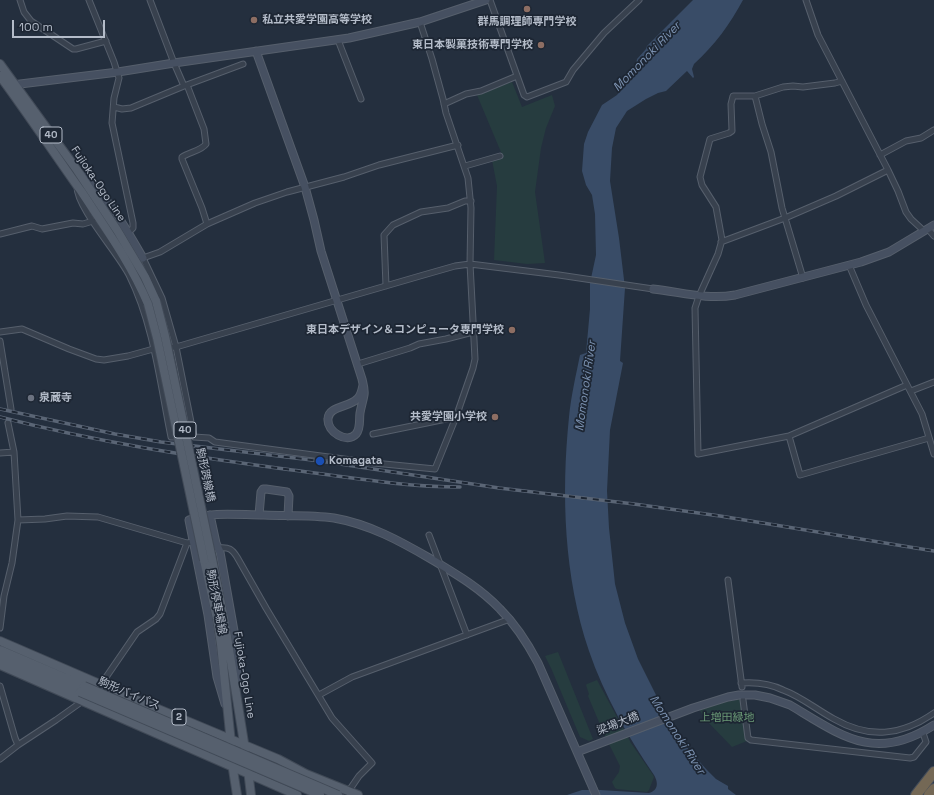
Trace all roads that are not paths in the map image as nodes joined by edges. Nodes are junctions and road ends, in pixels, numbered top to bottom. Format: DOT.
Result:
graph roads {
  1 [pos="20,0"];
  2 [pos="89,0"];
  3 [pos="150,0"];
  4 [pos="486,0"];
  5 [pos="490,0"];
  6 [pos="639,0"];
  7 [pos="806,0"];
  8 [pos="420,22"];
  9 [pos="338,40"];
  10 [pos="106,41"];
  11 [pos="256,51"];
  12 [pos="174,63"];
  13 [pos="0,64"];
  14 [pos="243,64"];
  15 [pos="118,72"];
  16 [pos="0,76"];
  17 [pos="518,76"];
  18 [pos="842,81"];
  19 [pos="3,84"];
  20 [pos="15,85"];
  21 [pos="185,86"];
  22 [pos="755,96"];
  23 [pos="361,99"];
  24 [pos="444,104"];
  25 [pos="114,107"];
  26 [pos="934,130"];
  27 [pos="458,145"];
  28 [pos="880,155"];
  29 [pos="500,156"];
  30 [pos="465,166"];
  31 [pos="77,170"];
  32 [pos="888,170"];
  33 [pos="77,186"];
  34 [pos="305,187"];
  35 [pos="470,201"];
  36 [pos="785,218"];
  37 [pos="92,219"];
  38 [pos="207,224"];
  39 [pos="929,229"];
  40 [pos="128,233"];
  41 [pos="0,234"];
  42 [pos="934,236"];
  43 [pos="722,242"];
  44 [pos="143,258"];
  45 [pos="470,264"];
  46 [pos="849,265"];
  47 [pos="803,278"];
  48 [pos="386,286"];
  49 [pos="654,289"];
  50 [pos="699,296"];
  51 [pos="337,301"];
  52 [pos="152,303"];
  53 [pos="0,332"];
  54 [pos="473,332"];
  55 [pos="0,341"];
  56 [pos="176,348"];
  57 [pos="153,349"];
  58 [pos="358,364"];
  59 [pos="934,382"];
  60 [pos="363,385"];
  61 [pos="907,385"];
  62 [pos="911,391"];
  63 [pos="11,409"];
  64 [pos="456,416"];
  65 [pos="8,423"];
  66 [pos="373,434"];
  67 [pos="194,436"];
  68 [pos="789,436"];
  69 [pos="929,438"];
  70 [pos="14,452"];
  71 [pos="0,453"];
  72 [pos="934,454"];
  73 [pos="210,515"];
  74 [pos="259,515"];
  75 [pos="288,516"];
  76 [pos="18,520"];
  77 [pos="429,535"];
  78 [pos="190,542"];
  79 [pos="219,548"];
  80 [pos="208,560"];
  81 [pos="439,564"];
  82 [pos="728,580"];
  83 [pos="2,596"];
  84 [pos="510,619"];
  85 [pos="0,628"];
  86 [pos="467,635"];
  87 [pos="0,641"];
  88 [pos="0,650"];
  89 [pos="0,658"];
  90 [pos="0,665"];
  91 [pos="234,684"];
  92 [pos="0,686"];
  93 [pos="100,686"];
  94 [pos="82,689"];
  95 [pos="319,695"];
  96 [pos="85,700"];
  97 [pos="743,700"];
  98 [pos="227,710"];
  99 [pos="934,713"];
  100 [pos="934,725"];
  101 [pos="923,732"];
  102 [pos="231,740"];
  103 [pos="18,745"];
  104 [pos="245,745"];
  105 [pos="577,752"];
  106 [pos="0,759"];
  107 [pos="233,767"];
  108 [pos="934,772"];
  109 [pos="248,774"];
  110 [pos="269,782"];
  111 [pos="934,789"];
  112 [pos="347,793"];
  113 [pos="251,794"];
  114 [pos="237,795"];
  115 [pos="298,795"];
  116 [pos="320,795"];
  117 [pos="338,795"];
  118 [pos="358,795"];
  119 [pos="596,795"];
  120 [pos="916,795"];
  121 [pos="929,795"];
  1 -- 10 [label="street"];
  2 -- 10 [label="street"];
  3 -- 12 [label="street"];
  4 -- 8 [label="street"];
  5 -- 17 [label="street"];
  6 -- 17 [label="street"];
  7 -- 18 [label="street"];
  8 -- 9 [label="street"];
  8 -- 24 [label="street"];
  9 -- 11 [label="street"];
  9 -- 23 [label="street"];
  10 -- 15 [label="street"];
  11 -- 12 [label="street"];
  11 -- 34 [label="street"];
  12 -- 15 [label="street"];
  12 -- 21 [label="street"];
  13 -- 20 [label="main road, Fujioka-Ogo Line / 40"];
  14 -- 21 [label="street"];
  15 -- 20 [label="street"];
  15 -- 25 [label="street"];
  16 -- 19 [label="main road, Fujioka-Ogo Line / 40"];
  17 -- 24 [label="street"];
  18 -- 22 [label="street"];
  18 -- 28 [label="street"];
  19 -- 20 [label="street"];
  19 -- 33 [label="main road, Fujioka-Ogo Line / 40"];
  20 -- 31 [label="main road, Fujioka-Ogo Line / 40"];
  21 -- 25 [label="street"];
  21 -- 38 [label="street"];
  22 -- 36 [label="street"];
  22 -- 43 [label="street"];
  24 -- 27 [label="street"];
  25 -- 40 [label="street"];
  26 -- 28 [label="street"];
  27 -- 30 [label="street"];
  27 -- 34 [label="street"];
  28 -- 32 [label="street"];
  29 -- 30 [label="street"];
  30 -- 35 [label="street"];
  31 -- 40 [label="street"];
  31 -- 52 [label="main road, Fujioka-Ogo Line / 40"];
  32 -- 36 [label="street"];
  32 -- 39 [label="street"];
  33 -- 37 [label="street"];
  33 -- 52 [label="main road, Fujioka-Ogo Line / 40"];
  34 -- 38 [label="street"];
  34 -- 51 [label="street"];
  35 -- 45 [label="street"];
  35 -- 48 [label="street"];
  36 -- 43 [label="street"];
  36 -- 47 [label="street"];
  37 -- 41 [label="street"];
  37 -- 57 [label="street"];
  38 -- 44 [label="street"];
  39 -- 42 [label="street"];
  39 -- 46 [label="street"];
  40 -- 44 [label="street"];
  43 -- 50 [label="street"];
  44 -- 56 [label="street"];
  45 -- 48 [label="street"];
  45 -- 49 [label="street"];
  45 -- 54 [label="street"];
  46 -- 47 [label="street"];
  46 -- 61 [label="street"];
  47 -- 50 [label="street"];
  48 -- 51 [label="street"];
  49 -- 50 [label="street"];
  50 -- 68 [label="street"];
  51 -- 56 [label="street"];
  51 -- 58 [label="street"];
  52 -- 80 [label="main road, 駒形跨線橋 / 40, bridge"];
  53 -- 57 [label="street"];
  54 -- 58 [label="street"];
  54 -- 64 [label="street"];
  55 -- 63 [label="street"];
  56 -- 57 [label="street"];
  56 -- 67 [label="street"];
  57 -- 67 [label="street"];
  58 -- 60 [label="street"];
  59 -- 62 [label="street"];
  60 -- 60 [label="street"];
  61 -- 62 [label="street"];
  61 -- 68 [label="street"];
  62 -- 69 [label="street"];
  64 -- 66 [label="street"];
  64 -- 67 [label="street"];
  65 -- 70 [label="street"];
  68 -- 69 [label="street"];
  69 -- 72 [label="street"];
  70 -- 71 [label="street"];
  70 -- 76 [label="street"];
  73 -- 74 [label="street, 駒形停車場線"];
  73 -- 78 [label="street, 駒形停車場線"];
  73 -- 79 [label="street, 駒形停車場線"];
  74 -- 75 [label="street, 駒形停車場線"];
  74 -- 75 [label="street"];
  75 -- 81 [label="street, 駒形停車場線"];
  76 -- 78 [label="street"];
  76 -- 83 [label="street"];
  77 -- 81 [label="street"];
  78 -- 93 [label="street"];
  78 -- 98 [label="street, 駒形停車場線"];
  79 -- 91 [label="street, 駒形停車場線"];
  79 -- 95 [label="street"];
  80 -- 91 [label="main road, Fujioka-Ogo Line / 40"];
  80 -- 98 [label="main road, Fujioka-Ogo Line / 40"];
  81 -- 84 [label="street, 駒形停車場線"];
  81 -- 86 [label="street"];
  82 -- 99 [label="street"];
  83 -- 85 [label="street"];
  84 -- 86 [label="street"];
  84 -- 105 [label="street, 駒形停車場線"];
  86 -- 95 [label="street"];
  87 -- 93 [label="main road, 2"];
  88 -- 94 [label="main road, 駒形バイパス / 2"];
  89 -- 94 [label="main road, 駒形バイパス / 2"];
  90 -- 96 [label="main road, 2"];
  91 -- 104 [label="main road, Fujioka-Ogo Line / 40"];
  92 -- 103 [label="street"];
  93 -- 102 [label="main road, 2"];
  94 -- 116 [label="main road, 駒形バイパス / 2, bridge"];
  94 -- 117 [label="main road, 駒形バイパス / 2, bridge"];
  95 -- 112 [label="street"];
  96 -- 103 [label="street"];
  96 -- 107 [label="main road, 2"];
  97 -- 101 [label="street"];
  98 -- 102 [label="main road, Fujioka-Ogo Line / 40"];
  100 -- 101 [label="street, 梁場大橋"];
  101 -- 105 [label="street, 梁場大橋"];
  102 -- 104 [label="main road, 2"];
  102 -- 107 [label="main road, Fujioka-Ogo Line / 40"];
  103 -- 106 [label="street"];
  104 -- 109 [label="main road, Fujioka-Ogo Line / 40"];
  104 -- 112 [label="main road, 2"];
  105 -- 119 [label="street, 駒形停車場線"];
  107 -- 109 [label="main road, 2"];
  107 -- 114 [label="main road, Fujioka-Ogo Line / 40"];
  108 -- 120 [label="highway"];
  109 -- 110 [label="main road, 2"];
  109 -- 113 [label="main road, Fujioka-Ogo Line / 40"];
  110 -- 113 [label="main road"];
  110 -- 115 [label="main road, 2"];
  111 -- 121 [label="highway"];
  112 -- 118 [label="main road, 2"];
}
